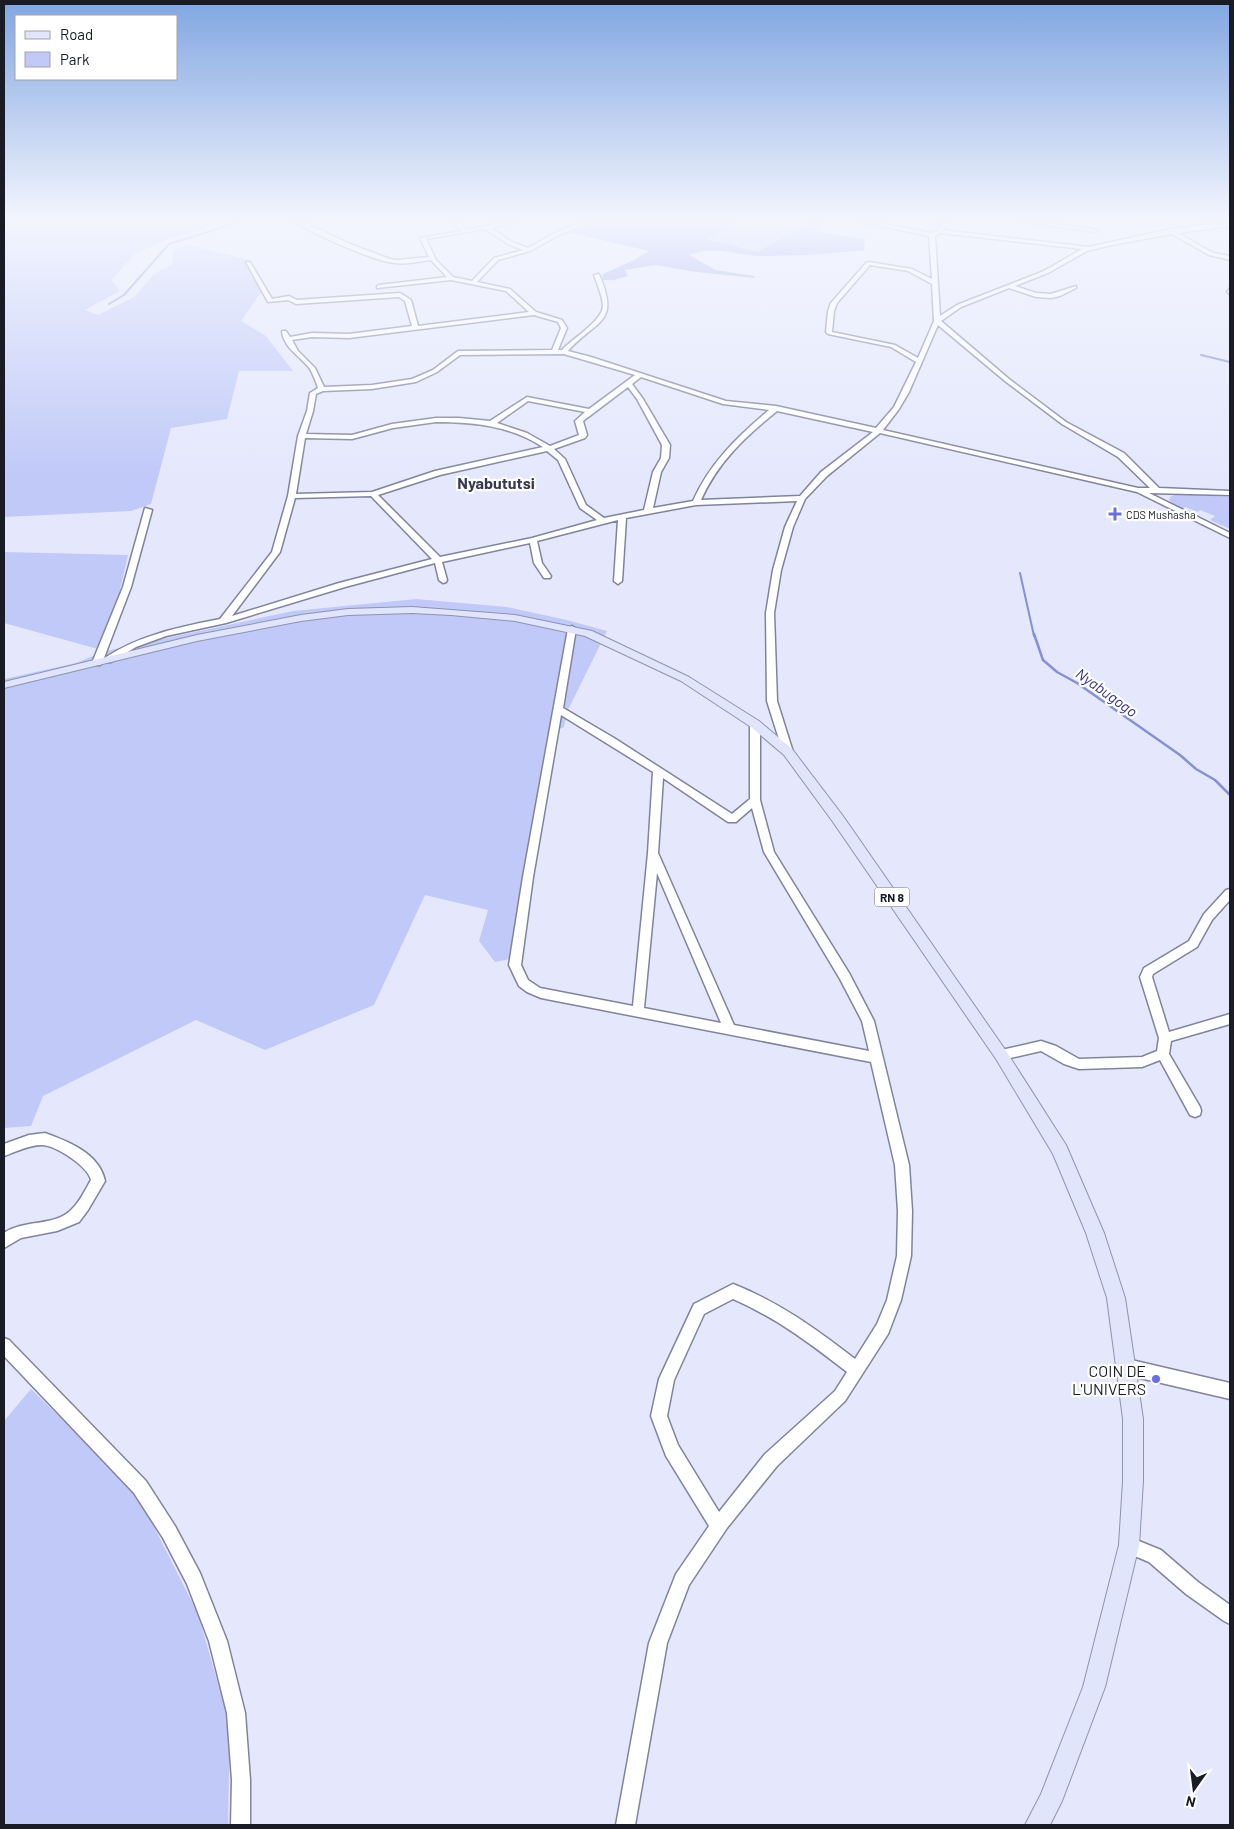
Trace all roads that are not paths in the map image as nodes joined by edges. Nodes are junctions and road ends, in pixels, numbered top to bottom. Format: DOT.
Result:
graph roads {
  1 [pos="410,306"];
  2 [pos="527,306"];
  3 [pos="606,306"];
  4 [pos="833,306"];
  5 [pos="936,306"];
  6 [pos="958,306"];
  7 [pos="534,313"];
  8 [pos="937,321"];
  9 [pos="415,327"];
  10 [pos="554,352"];
  11 [pos="564,352"];
  12 [pos="919,361"];
  13 [pos="640,374"];
  14 [pos="628,383"];
  15 [pos="322,389"];
  16 [pos="776,408"];
  17 [pos="590,411"];
  18 [pos="492,423"];
  19 [pos="877,432"];
  20 [pos="302,436"];
  21 [pos="550,448"];
  22 [pos="1138,490"];
  23 [pos="1156,490"];
  24 [pos="1230,493"];
  25 [pos="373,494"];
  26 [pos="292,496"];
  27 [pos="802,498"];
  28 [pos="696,503"];
  29 [pos="148,510"];
  30 [pos="648,511"];
  31 [pos="622,516"];
  32 [pos="602,522"];
  33 [pos="1230,536"];
  34 [pos="533,540"];
  35 [pos="438,560"];
  36 [pos="547,576"];
  37 [pos="443,580"];
  38 [pos="618,581"];
  39 [pos="223,621"];
  40 [pos="572,629"];
  41 [pos="102,661"];
  42 [pos="4,685"];
  43 [pos="558,708"];
  44 [pos="755,724"];
  45 [pos="788,752"];
  46 [pos="658,770"];
  47 [pos="755,800"];
  48 [pos="653,853"];
  49 [pos="1230,893"];
  50 [pos="638,1013"];
  51 [pos="1230,1019"];
  52 [pos="730,1030"];
  53 [pos="1165,1038"];
  54 [pos="1163,1054"];
  55 [pos="1001,1055"];
  56 [pos="877,1058"];
  57 [pos="1195,1111"];
  58 [pos="4,1150"];
  59 [pos="4,1241"];
  60 [pos="4,1345"];
  61 [pos="1127,1367"];
  62 [pos="856,1370"];
  63 [pos="1230,1391"];
  64 [pos="718,1526"];
  65 [pos="1129,1545"];
  66 [pos="1230,1615"];
  67 [pos="241,1825"];
  68 [pos="626,1825"];
  69 [pos="1037,1825"];
  1 -- 9 [label="street"];
  2 -- 7 [label="street"];
  3 -- 11 [label="street"];
  4 -- 12 [label="street"];
  5 -- 8 [label="street"];
  6 -- 8 [label="street"];
  7 -- 9 [label="street"];
  7 -- 10 [label="street"];
  8 -- 12 [label="street"];
  8 -- 23 [label="street"];
  9 -- 15 [label="street"];
  10 -- 11 [label="street"];
  10 -- 15 [label="street"];
  11 -- 13 [label="street"];
  12 -- 19 [label="street"];
  13 -- 14 [label="street"];
  13 -- 16 [label="street"];
  14 -- 17 [label="street"];
  14 -- 30 [label="street"];
  15 -- 20 [label="street"];
  16 -- 19 [label="street"];
  16 -- 28 [label="street"];
  17 -- 18 [label="street"];
  17 -- 21 [label="street"];
  18 -- 20 [label="street"];
  18 -- 21 [label="street"];
  19 -- 22 [label="street"];
  19 -- 27 [label="street"];
  20 -- 26 [label="street"];
  21 -- 25 [label="street"];
  21 -- 32 [label="street"];
  22 -- 23 [label="street"];
  22 -- 33 [label="street"];
  23 -- 24 [label="street"];
  25 -- 26 [label="street"];
  25 -- 35 [label="street"];
  26 -- 39 [label="street"];
  27 -- 28 [label="street"];
  27 -- 45 [label="street"];
  28 -- 30 [label="street"];
  29 -- 41 [label="street"];
  30 -- 31 [label="street"];
  31 -- 32 [label="street"];
  31 -- 38 [label="street"];
  32 -- 34 [label="street"];
  34 -- 35 [label="street"];
  34 -- 36 [label="street"];
  35 -- 37 [label="street"];
  35 -- 39 [label="street"];
  39 -- 41 [label="street"];
  40 -- 41 [label="main road, RN 8"];
  40 -- 43 [label="street"];
  40 -- 44 [label="main road, RN 8"];
  41 -- 42 [label="main road, RN 8"];
  43 -- 46 [label="street"];
  43 -- 50 [label="street"];
  44 -- 45 [label="main road, RN 8"];
  44 -- 47 [label="street"];
  45 -- 55 [label="main road, RN 8"];
  46 -- 47 [label="street"];
  46 -- 48 [label="street"];
  47 -- 56 [label="street"];
  48 -- 50 [label="street"];
  48 -- 52 [label="street"];
  49 -- 53 [label="street"];
  50 -- 52 [label="street"];
  51 -- 53 [label="street"];
  52 -- 56 [label="street"];
  53 -- 54 [label="street"];
  54 -- 55 [label="street"];
  54 -- 57 [label="street"];
  55 -- 61 [label="main road, RN 8"];
  56 -- 62 [label="street"];
  58 -- 59 [label="street"];
  60 -- 67 [label="street"];
  61 -- 63 [label="street"];
  61 -- 65 [label="main road, RN 8"];
  62 -- 64 [label="street"];
  62 -- 64 [label="street"];
  64 -- 68 [label="street"];
  65 -- 66 [label="street"];
  65 -- 69 [label="main road, RN 8"];
}
